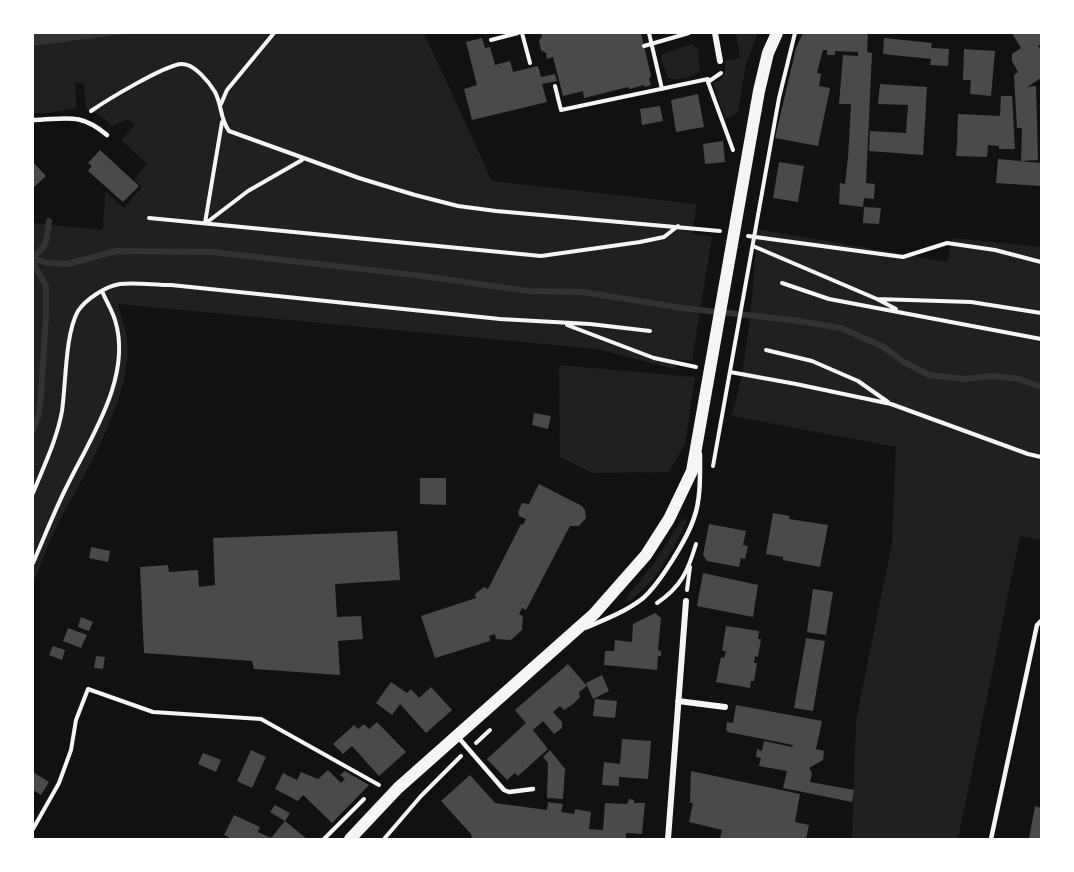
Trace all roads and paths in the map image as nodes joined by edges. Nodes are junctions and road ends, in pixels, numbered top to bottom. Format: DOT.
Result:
graph roads {
  1 [pos="274,33"];
  2 [pos="520,33"];
  3 [pos="649,33"];
  4 [pos="689,33"];
  5 [pos="714,33"];
  6 [pos="777,33"];
  7 [pos="795,33"];
  8 [pos="490,40"];
  9 [pos="651,44"];
  10 [pos="644,46"];
  11 [pos="720,61"];
  12 [pos="530,63"];
  13 [pos="708,79"];
  14 [pos="555,86"];
  15 [pos="662,89"];
  16 [pos="221,105"];
  17 [pos="80,118"];
  18 [pos="33,120"];
  19 [pos="222,121"];
  20 [pos="107,135"];
  21 [pos="734,153"];
  22 [pos="303,159"];
  23 [pos="149,218"];
  24 [pos="205,224"];
  25 [pos="678,226"];
  26 [pos="734,233"];
  27 [pos="754,237"];
  28 [pos="753,246"];
  29 [pos="1041,262"];
  30 [pos="782,283"];
  31 [pos="102,291"];
  32 [pos="877,299"];
  33 [pos="899,311"];
  34 [pos="1041,314"];
  35 [pos="555,322"];
  36 [pos="650,331"];
  37 [pos="737,339"];
  38 [pos="1041,339"];
  39 [pos="766,350"];
  40 [pos="700,357"];
  41 [pos="705,369"];
  42 [pos="737,374"];
  43 [pos="891,404"];
  44 [pos="699,436"];
  45 [pos="1041,457"];
  46 [pos="33,493"];
  47 [pos="33,563"];
  48 [pos="690,564"];
  49 [pos="686,601"];
  50 [pos="1041,621"];
  51 [pos="576,632"];
  52 [pos="678,701"];
  53 [pos="725,707"];
  54 [pos="456,736"];
  55 [pos="387,777"];
  56 [pos="379,785"];
  57 [pos="533,789"];
  58 [pos="33,829"];
  59 [pos="324,839"];
  60 [pos="350,839"];
  61 [pos="668,839"];
  62 [pos="991,839"];
  1 -- 16 [label="path"];
  2 -- 8 [label="path"];
  2 -- 12 [label="path"];
  3 -- 9 [label="path"];
  4 -- 9 [label="path"];
  5 -- 11 [label="street"];
  6 -- 26 [label="main road"];
  7 -- 27 [label="path"];
  9 -- 10 [label="path"];
  9 -- 15 [label="path"];
  11 -- 21 [label="path"];
  13 -- 15 [label="path"];
  14 -- 15 [label="path"];
  16 -- 17 [label="path"];
  16 -- 19 [label="path"];
  17 -- 18 [label="lane"];
  17 -- 20 [label="lane"];
  19 -- 22 [label="path"];
  19 -- 24 [label="path"];
  22 -- 24 [label="path"];
  22 -- 25 [label="path"];
  23 -- 24 [label="path"];
  24 -- 25 [label="path"];
  25 -- 26 [label="path"];
  26 -- 41 [label="main road"];
  27 -- 28 [label="path"];
  27 -- 29 [label="path"];
  28 -- 32 [label="path"];
  28 -- 37 [label="path"];
  30 -- 33 [label="path"];
  31 -- 35 [label="path"];
  31 -- 46 [label="path"];
  31 -- 47 [label="path"];
  32 -- 33 [label="path"];
  32 -- 34 [label="path"];
  33 -- 38 [label="path"];
  35 -- 36 [label="path"];
  35 -- 41 [label="path"];
  39 -- 43 [label="path"];
  40 -- 41 [label="path"];
  41 -- 44 [label="main road"];
  42 -- 43 [label="path"];
  43 -- 45 [label="path"];
  44 -- 51 [label="main road"];
  44 -- 51 [label="lane"];
  48 -- 49 [label="path"];
  49 -- 52 [label="street"];
  50 -- 62 [label="lane"];
  51 -- 54 [label="main road"];
  52 -- 53 [label="street"];
  52 -- 61 [label="street"];
  54 -- 57 [label="lane"];
  54 -- 60 [label="main road"];
  55 -- 56 [label="path"];
  56 -- 58 [label="path"];
  56 -- 59 [label="path"];
}
